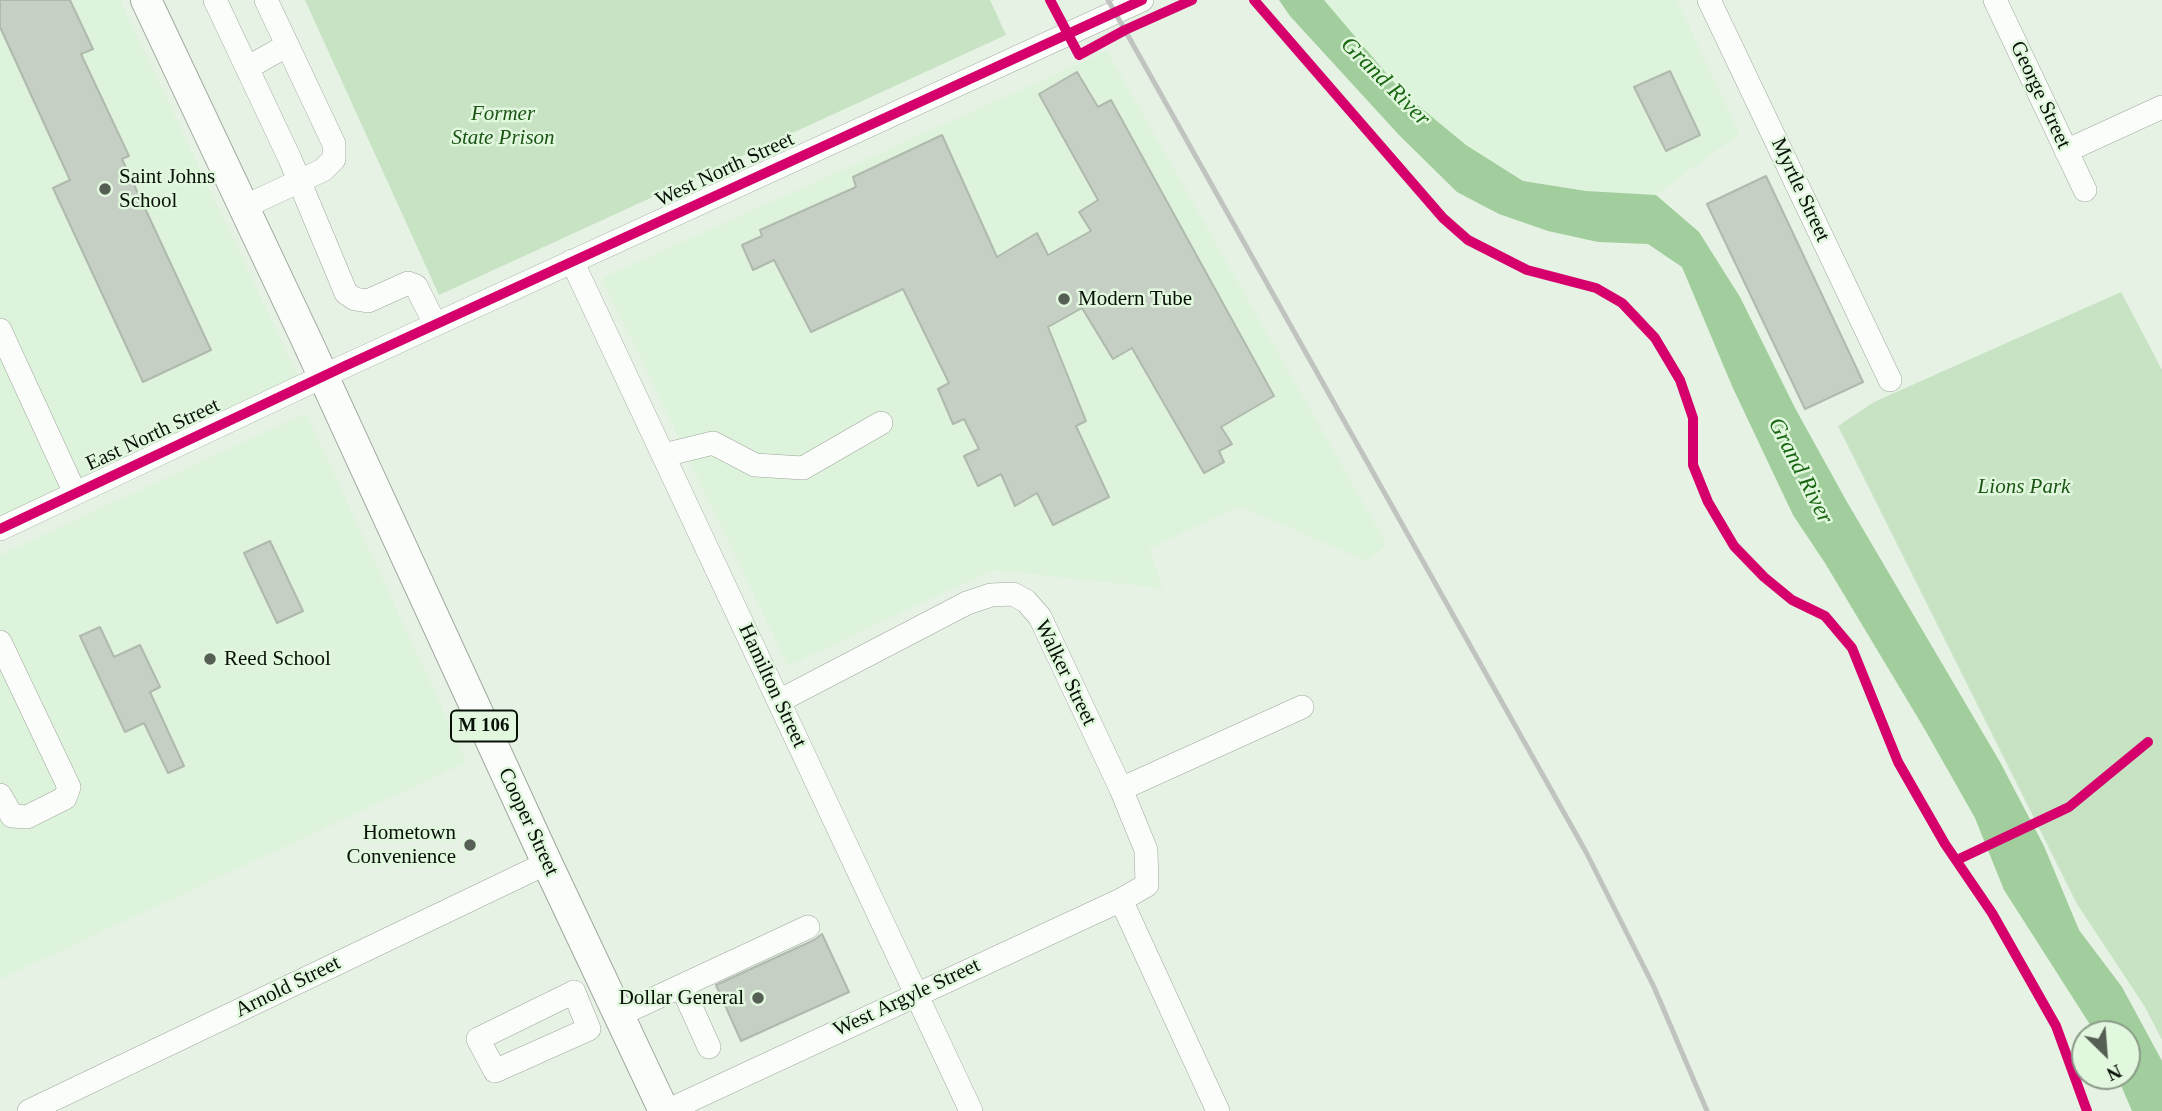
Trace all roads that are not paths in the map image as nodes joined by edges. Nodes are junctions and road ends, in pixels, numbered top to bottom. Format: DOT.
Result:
graph roads {
  1 [pos="146,0"];
  2 [pos="215,0"];
  3 [pos="266,0"];
  4 [pos="1142,0"];
  5 [pos="1709,0"];
  6 [pos="1995,0"];
  7 [pos="286,46"];
  8 [pos="247,68"];
  9 [pos="2162,107"];
  10 [pos="2066,151"];
  11 [pos="299,182"];
  12 [pos="2085,190"];
  13 [pos="244,207"];
  14 [pos="572,261"];
  15 [pos="435,324"];
  16 [pos="0,330"];
  17 [pos="323,375"];
  18 [pos="1890,380"];
  19 [pos="881,423"];
  20 [pos="664,455"];
  21 [pos="75,494"];
  22 [pos="0,529"];
  23 [pos="0,642"];
  24 [pos="779,701"];
  25 [pos="1302,708"];
  26 [pos="1121,789"];
  27 [pos="0,795"];
  28 [pos="547,863"];
  29 [pos="1147,885"];
  30 [pos="1121,900"];
  31 [pos="808,927"];
  32 [pos="682,987"];
  33 [pos="916,994"];
  34 [pos="578,1003"];
  35 [pos="613,1003"];
  36 [pos="709,1047"];
  37 [pos="29,1111"];
  38 [pos="666,1111"];
  39 [pos="971,1111"];
  40 [pos="1218,1111"];
  1 -- 13 [label="main road, M 106"];
  2 -- 8 [label="street"];
  3 -- 7 [label="street"];
  4 -- 14 [label="street, West North Street"];
  5 -- 18 [label="street, Myrtle Street"];
  6 -- 10 [label="street, George Street"];
  7 -- 8 [label="street"];
  7 -- 11 [label="street"];
  8 -- 11 [label="street"];
  9 -- 10 [label="street"];
  10 -- 12 [label="street, George Street"];
  11 -- 13 [label="street"];
  11 -- 15 [label="street"];
  13 -- 17 [label="main road, Cooper Street / M 106"];
  14 -- 15 [label="street, West North Street"];
  14 -- 20 [label="street, Hamilton Street"];
  15 -- 17 [label="street, West North Street"];
  16 -- 21 [label="street"];
  17 -- 21 [label="street, East North Street"];
  17 -- 28 [label="main road, Cooper Street / M 106"];
  19 -- 20 [label="street"];
  20 -- 24 [label="street, Hamilton Street"];
  21 -- 22 [label="street, East North Street"];
  23 -- 27 [label="street"];
  24 -- 26 [label="street, Walker Street"];
  24 -- 33 [label="street, Hamilton Street"];
  25 -- 26 [label="street"];
  26 -- 29 [label="street, Walker Street"];
  28 -- 35 [label="main road, Cooper Street / M 106"];
  28 -- 37 [label="street, Arnold Street"];
  29 -- 30 [label="street, West Argyle Street"];
  30 -- 33 [label="street, West Argyle Street"];
  30 -- 40 [label="street"];
  31 -- 32 [label="street"];
  32 -- 35 [label="street"];
  32 -- 36 [label="street"];
  33 -- 38 [label="street, West Argyle Street"];
  33 -- 39 [label="street, Hamilton Street"];
  34 -- 34 [label="street"];
  34 -- 35 [label="street"];
  35 -- 38 [label="main road, Cooper Street / M 106"];
}
